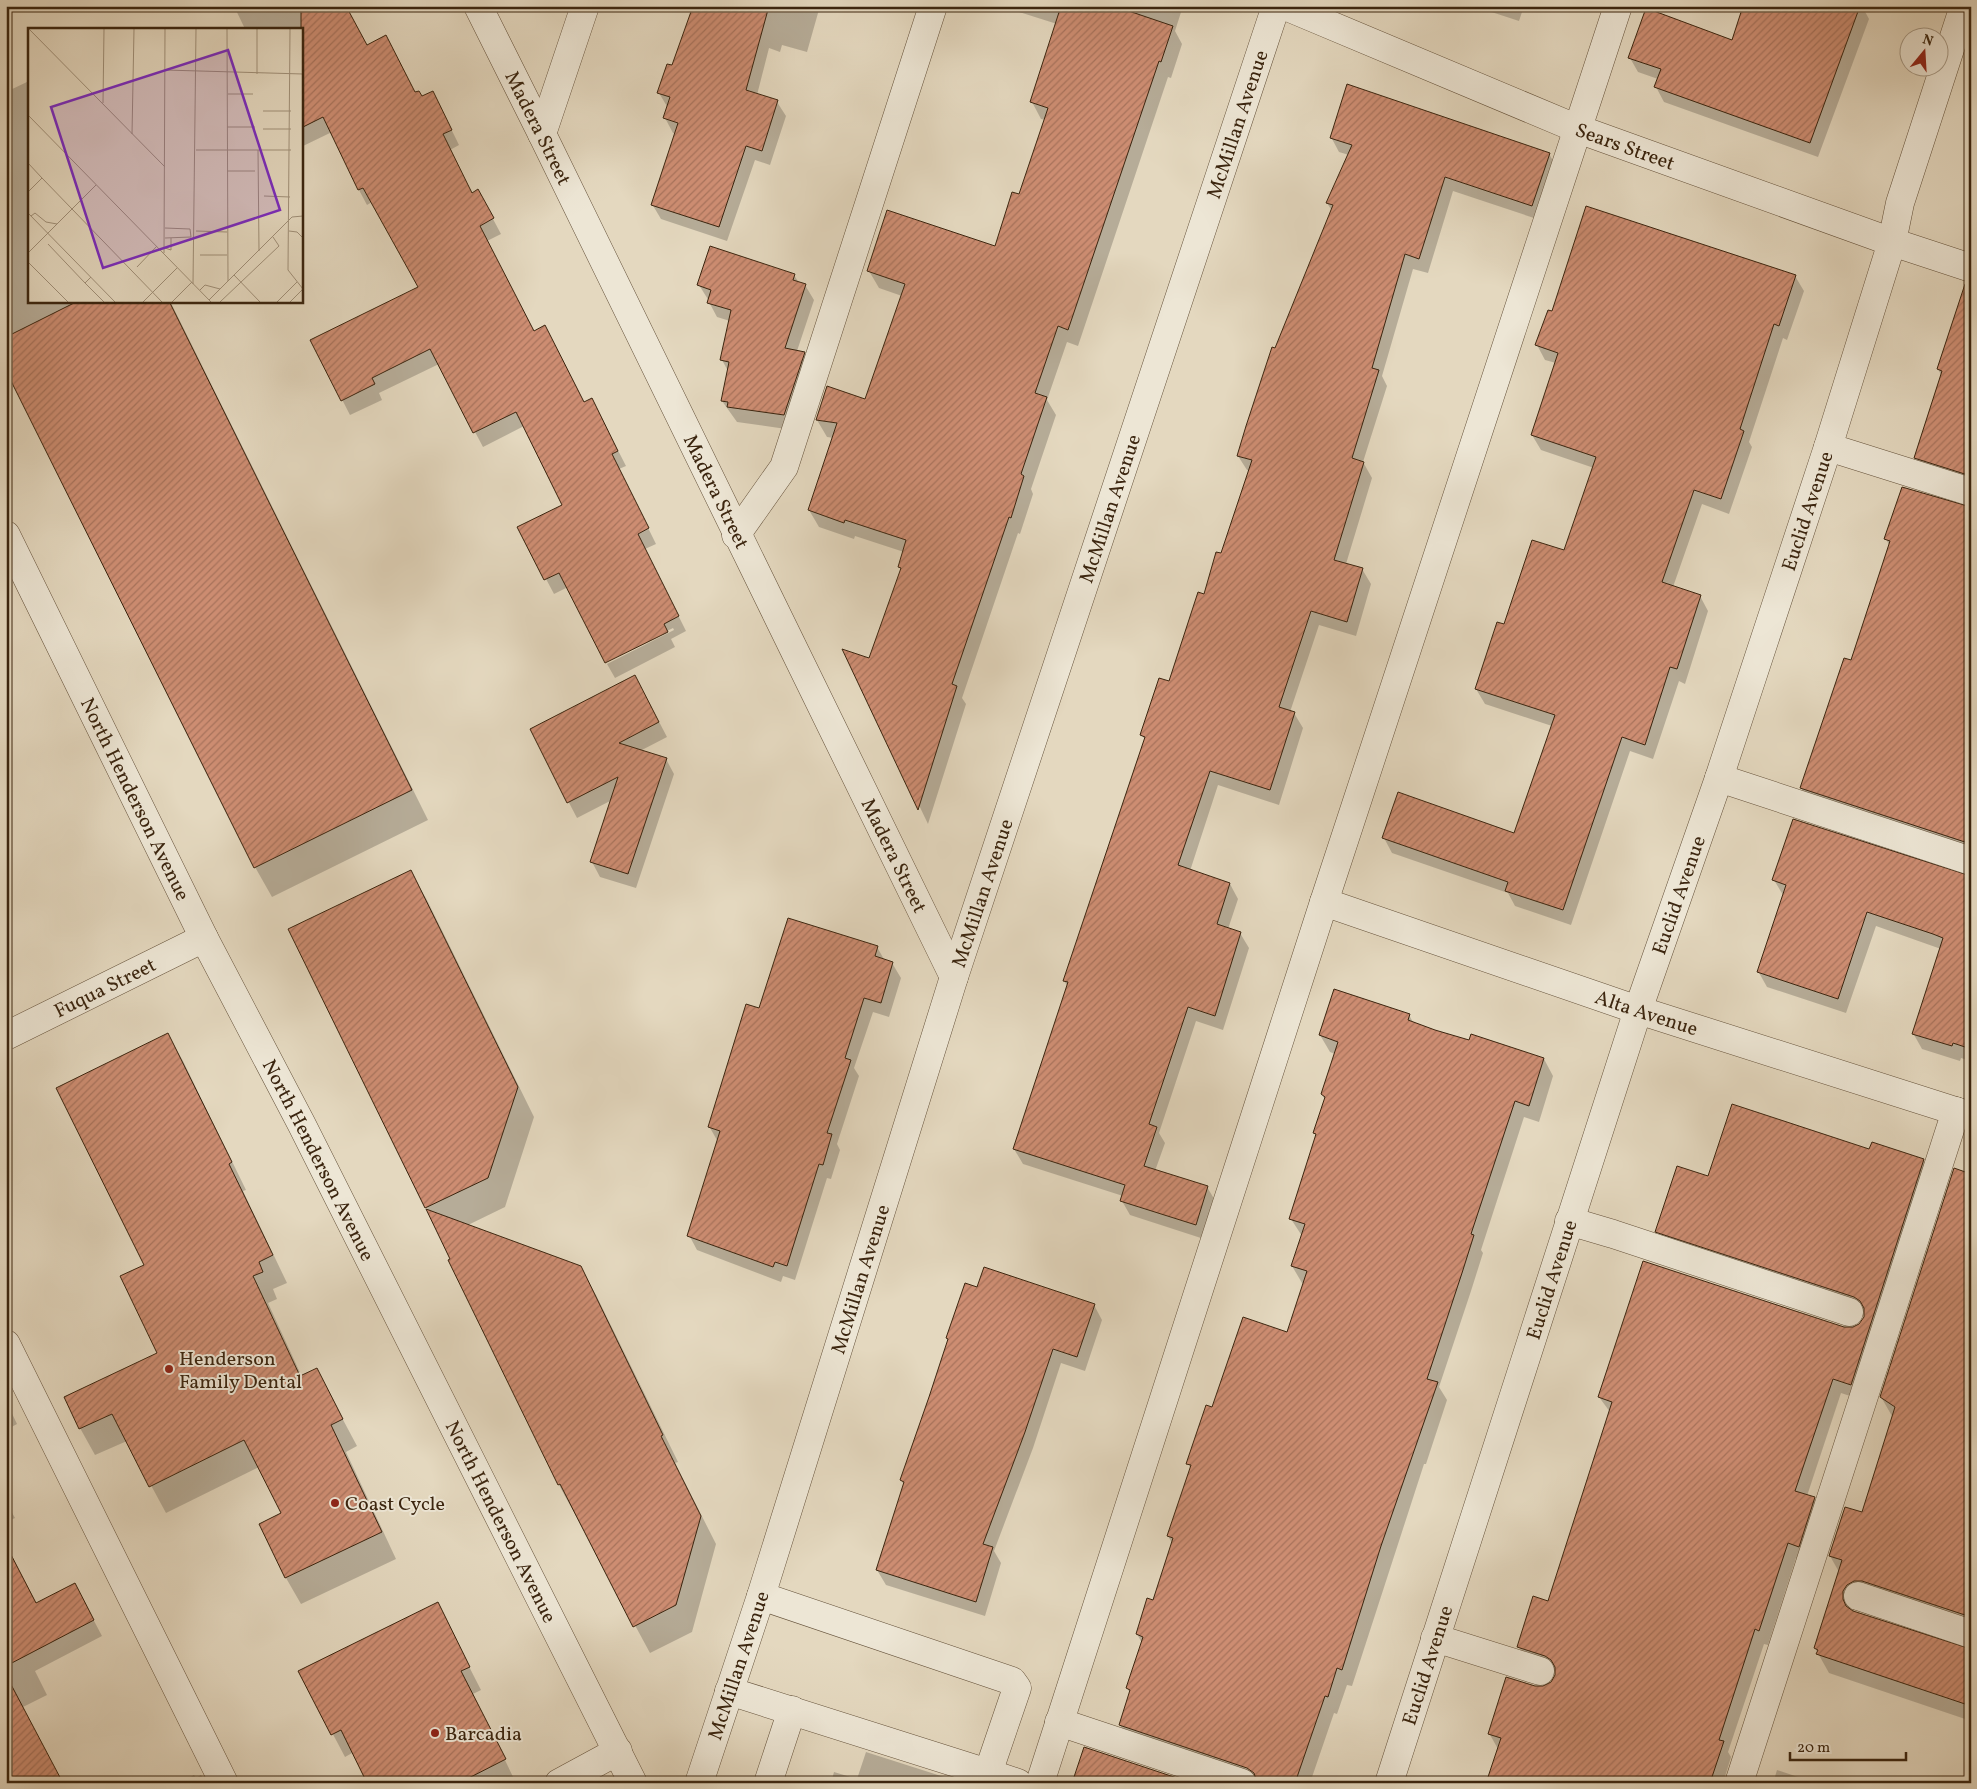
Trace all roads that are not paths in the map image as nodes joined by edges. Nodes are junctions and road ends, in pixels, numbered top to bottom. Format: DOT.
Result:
graph roads {
  1 [pos="478,6"];
  2 [pos="585,6"];
  3 [pos="933,6"];
  4 [pos="1276,6"];
  5 [pos="1285,6"];
  6 [pos="1618,6"];
  7 [pos="1964,6"];
  8 [pos="1578,129"];
  9 [pos="542,134"];
  10 [pos="1892,242"];
  11 [pos="1971,268"];
  12 [pos="1828,447"];
  13 [pos="1971,492"];
  14 [pos="736,534"];
  15 [pos="6,535"];
  16 [pos="1719,778"];
  17 [pos="1971,861"];
  18 [pos="1324,902"];
  19 [pos="204,938"];
  20 [pos="954,977"];
  21 [pos="1638,1010"];
  22 [pos="6,1036"];
  23 [pos="1963,1113"];
  24 [pos="1569,1220"];
  25 [pos="1849,1312"];
  26 [pos="6,1344"];
  27 [pos="761,1596"];
  28 [pos="1858,1596"];
  29 [pos="1971,1634"];
  30 [pos="1435,1638"];
  31 [pos="1540,1671"];
  32 [pos="729,1691"];
  33 [pos="792,1710"];
  34 [pos="1059,1722"];
  35 [pos="618,1751"];
  36 [pos="988,1773"];
  37 [pos="224,1783"];
  38 [pos="559,1783"];
  39 [pos="633,1783"];
  40 [pos="699,1783"];
  41 [pos="768,1783"];
  42 [pos="1018,1783"];
  43 [pos="1040,1783"];
  44 [pos="1242,1783"];
  45 [pos="1389,1783"];
  46 [pos="1739,1783"];
  1 -- 9 [label="street, Madera Street"];
  2 -- 9 [label="street"];
  3 -- 14 [label="street"];
  4 -- 20 [label="street, McMillan Avenue"];
  5 -- 8 [label="street, Sears Street"];
  6 -- 8 [label="street"];
  7 -- 10 [label="street, Euclid Avenue"];
  8 -- 10 [label="street, Sears Street"];
  8 -- 18 [label="street"];
  9 -- 14 [label="street, Madera Street"];
  10 -- 11 [label="street, Sears Street"];
  10 -- 12 [label="street, Euclid Avenue"];
  12 -- 13 [label="street"];
  12 -- 16 [label="street, Euclid Avenue"];
  14 -- 20 [label="street, Madera Street"];
  15 -- 19 [label="street, North Henderson Avenue"];
  16 -- 17 [label="street"];
  16 -- 21 [label="street, Euclid Avenue"];
  18 -- 21 [label="street, Alta Avenue"];
  18 -- 34 [label="street"];
  19 -- 22 [label="street, Fuqua Street"];
  19 -- 35 [label="street, North Henderson Avenue"];
  20 -- 27 [label="street, McMillan Avenue"];
  21 -- 23 [label="street, Alta Avenue"];
  21 -- 24 [label="street, Euclid Avenue"];
  23 -- 46 [label="street"];
  24 -- 25 [label="street"];
  24 -- 30 [label="street, Euclid Avenue"];
  26 -- 37 [label="street"];
  27 -- 32 [label="street, McMillan Avenue"];
  27 -- 36 [label="street"];
  28 -- 29 [label="street"];
  30 -- 31 [label="street"];
  30 -- 45 [label="street, Euclid Avenue"];
  32 -- 33 [label="street"];
  32 -- 40 [label="street, McMillan Avenue"];
  33 -- 36 [label="street"];
  33 -- 41 [label="street"];
  34 -- 43 [label="street"];
  34 -- 44 [label="street"];
  35 -- 38 [label="street"];
  35 -- 39 [label="street, North Henderson Avenue"];
  36 -- 42 [label="street"];
}
